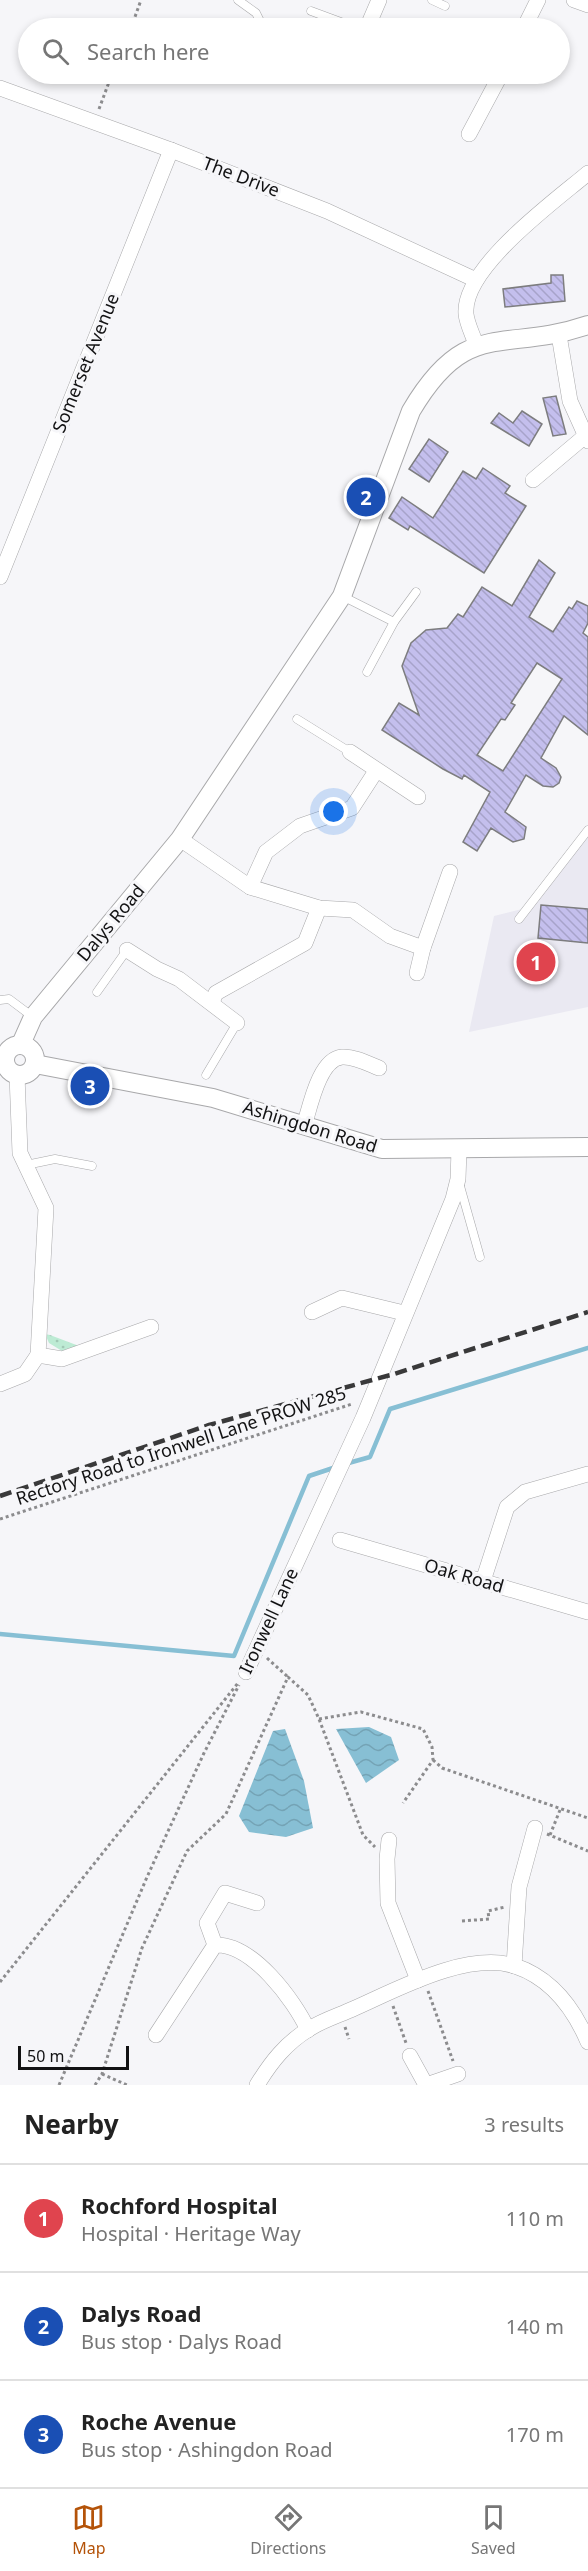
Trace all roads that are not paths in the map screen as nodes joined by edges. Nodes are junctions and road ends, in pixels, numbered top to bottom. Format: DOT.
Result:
graph roads {
  1 [pos="238,0"];
  2 [pos="379,0"];
  3 [pos="432,0"];
  4 [pos="538,0"];
  5 [pos="574,0"];
  6 [pos="588,4"];
  7 [pos="445,6"];
  8 [pos="311,11"];
  9 [pos="259,18"];
  10 [pos="330,18"];
  11 [pos="371,18"];
  12 [pos="529,18"];
  13 [pos="496,84"];
  14 [pos="0,88"];
  15 [pos="469,135"];
  16 [pos="171,150"];
  17 [pos="588,173"];
  18 [pos="476,280"];
  19 [pos="588,325"];
  20 [pos="559,335"];
  21 [pos="476,345"];
  22 [pos="586,439"];
  23 [pos="533,480"];
  24 [pos="0,577"];
  25 [pos="416,592"];
  26 [pos="342,596"];
  27 [pos="394,622"];
  28 [pos="367,672"];
  29 [pos="297,719"];
  30 [pos="350,752"];
  31 [pos="376,771"];
  32 [pos="417,798"];
  33 [pos="588,830"];
  34 [pos="180,839"];
  35 [pos="450,872"];
  36 [pos="250,887"];
  37 [pos="319,908"];
  38 [pos="519,919"];
  39 [pos="423,948"];
  40 [pos="127,950"];
  41 [pos="417,974"];
  42 [pos="97,992"];
  43 [pos="0,1000"];
  44 [pos="212,1002"];
  45 [pos="33,1017"];
  46 [pos="237,1023"];
  47 [pos="21,1044"];
  48 [pos="3,1061"];
  49 [pos="35,1064"];
  50 [pos="380,1068"];
  51 [pos="18,1075"];
  52 [pos="206,1075"];
  53 [pos="304,1126"];
  54 [pos="588,1148"];
  55 [pos="459,1150"];
  56 [pos="26,1165"];
  57 [pos="92,1166"];
  58 [pos="458,1179"];
  59 [pos="480,1257"];
  60 [pos="312,1312"];
  61 [pos="404,1313"];
  62 [pos="151,1326"];
  63 [pos="39,1355"];
  64 [pos="0,1384"];
  65 [pos="588,1474"];
  66 [pos="340,1540"];
  67 [pos="483,1581"];
  68 [pos="588,1612"];
  69 [pos="246,1672"];
  70 [pos="535,1828"];
  71 [pos="389,1840"];
  72 [pos="257,1903"];
  73 [pos="215,1945"];
  74 [pos="514,1966"];
  75 [pos="420,1979"];
  76 [pos="308,2030"];
  77 [pos="156,2035"];
  78 [pos="587,2037"];
  79 [pos="410,2056"];
  80 [pos="458,2074"];
  81 [pos="257,2085"];
  82 [pos="426,2085"];
  1 -- 9 [label="lane"];
  2 -- 11 [label="street"];
  3 -- 7 [label="lane"];
  4 -- 12 [label="street"];
  5 -- 6 [label="street"];
  8 -- 10 [label="lane"];
  13 -- 15 [label="street"];
  14 -- 16 [label="street, The Drive"];
  16 -- 18 [label="street, The Drive"];
  16 -- 24 [label="street, Somerset Avenue"];
  17 -- 18 [label="street"];
  18 -- 21 [label="street"];
  19 -- 20 [label="street"];
  20 -- 21 [label="street"];
  20 -- 22 [label="street"];
  21 -- 26 [label="street, Dalys Road"];
  22 -- 23 [label="street"];
  25 -- 27 [label="lane"];
  26 -- 27 [label="lane"];
  26 -- 34 [label="street, Dalys Road"];
  27 -- 28 [label="lane"];
  29 -- 30 [label="lane"];
  30 -- 31 [label="street"];
  31 -- 32 [label="street"];
  31 -- 36 [label="street"];
  33 -- 38 [label="lane"];
  34 -- 36 [label="street"];
  34 -- 45 [label="street, Dalys Road"];
  35 -- 39 [label="street"];
  36 -- 37 [label="street"];
  37 -- 39 [label="street"];
  37 -- 44 [label="street"];
  39 -- 41 [label="street"];
  40 -- 42 [label="lane"];
  40 -- 44 [label="street"];
  43 -- 45 [label="lane"];
  44 -- 46 [label="street"];
  45 -- 47 [label="street, Dalys Road"];
  46 -- 52 [label="lane"];
  47 -- 48 [label="street"];
  47 -- 49 [label="street"];
  48 -- 51 [label="street"];
  49 -- 51 [label="street"];
  49 -- 53 [label="street, Ashingdon Road"];
  50 -- 53 [label="street"];
  51 -- 56 [label="street"];
  53 -- 55 [label="street, Ashingdon Road"];
  54 -- 55 [label="street, Ashingdon Road"];
  55 -- 58 [label="street, Ironwell Lane"];
  56 -- 57 [label="lane"];
  56 -- 63 [label="street"];
  58 -- 59 [label="lane"];
  58 -- 61 [label="street, Ironwell Lane"];
  60 -- 61 [label="street"];
  61 -- 69 [label="street, Ironwell Lane"];
  62 -- 63 [label="street"];
  63 -- 64 [label="street"];
  65 -- 67 [label="street"];
  66 -- 67 [label="street, Oak Road"];
  67 -- 68 [label="street, Oak Road"];
  70 -- 74 [label="street"];
  71 -- 75 [label="street"];
  72 -- 73 [label="street"];
  73 -- 76 [label="street"];
  73 -- 77 [label="street"];
  74 -- 75 [label="street"];
  74 -- 78 [label="street"];
  75 -- 76 [label="street"];
  76 -- 81 [label="street"];
  79 -- 82 [label="street"];
  80 -- 82 [label="street"];
}
